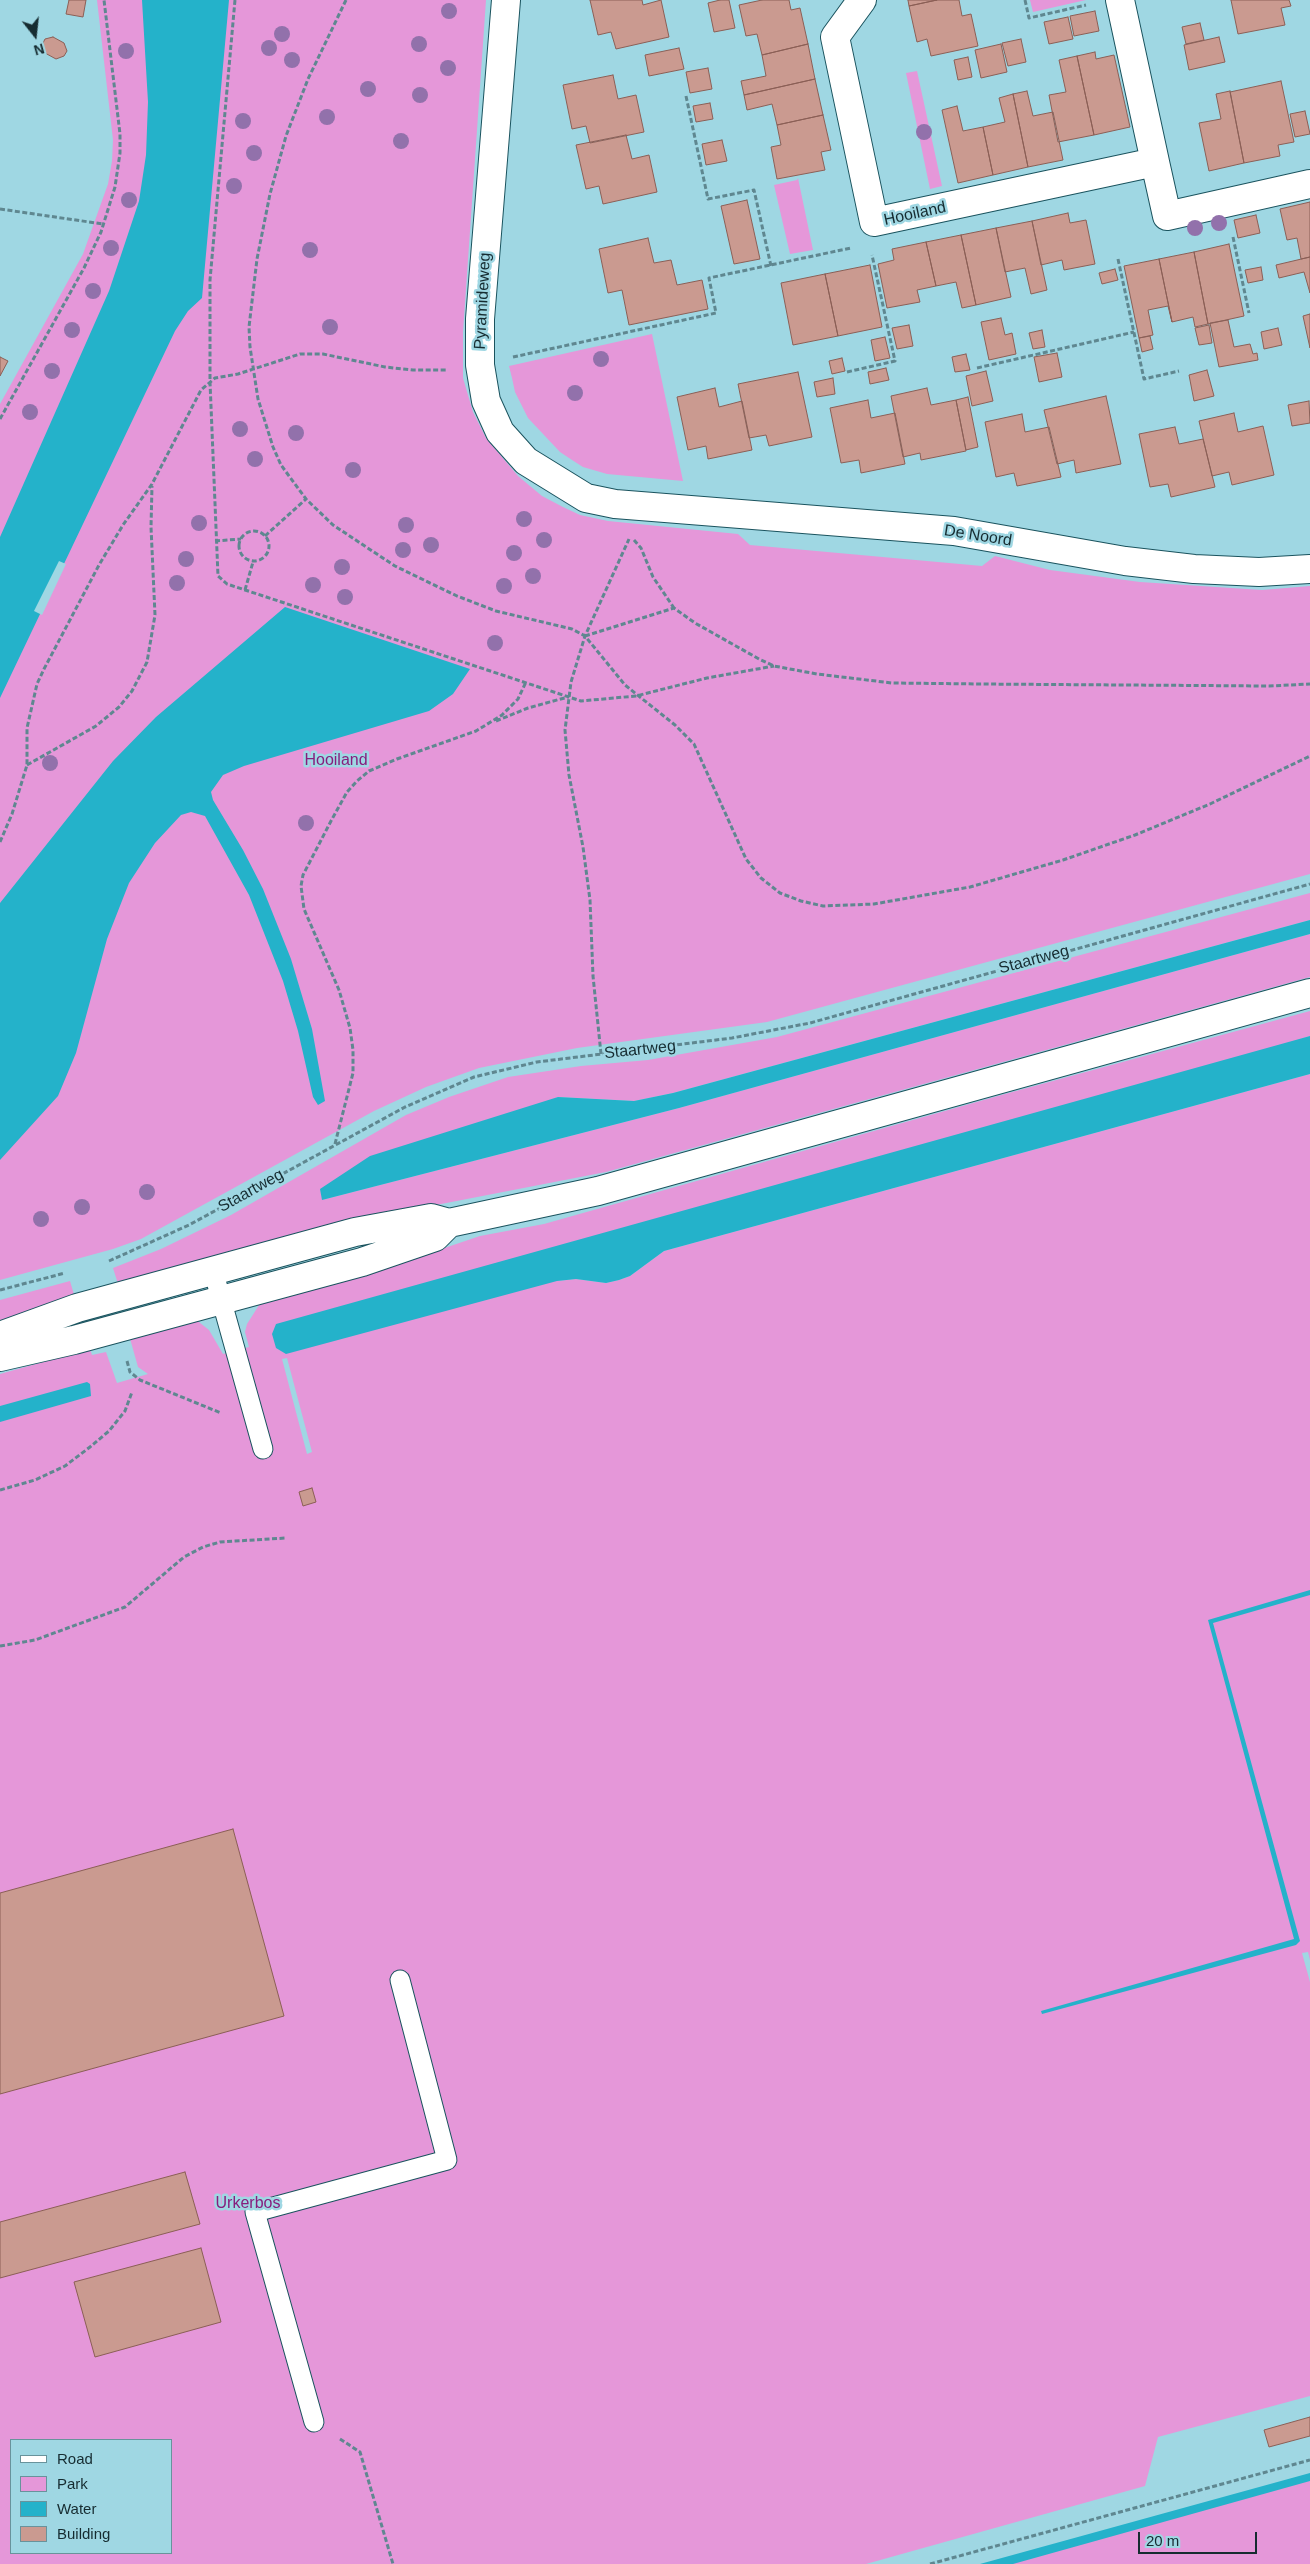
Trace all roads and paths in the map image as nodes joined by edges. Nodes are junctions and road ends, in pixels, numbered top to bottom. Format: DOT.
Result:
graph roads {
  1 [pos="104,0"];
  2 [pos="235,0"];
  3 [pos="346,0"];
  4 [pos="506,0"];
  5 [pos="862,0"];
  6 [pos="1025,0"];
  7 [pos="1120,0"];
  8 [pos="1090,4"];
  9 [pos="686,96"];
  10 [pos="1155,162"];
  11 [pos="1310,184"];
  12 [pos="0,209"];
  13 [pos="103,224"];
  14 [pos="1232,234"];
  15 [pos="852,248"];
  16 [pos="872,254"];
  17 [pos="1118,259"];
  18 [pos="771,266"];
  19 [pos="1249,313"];
  20 [pos="1134,332"];
  21 [pos="503,359"];
  22 [pos="977,368"];
  23 [pos="252,369"];
  24 [pos="454,369"];
  25 [pos="848,372"];
  26 [pos="1179,372"];
  27 [pos="210,382"];
  28 [pos="0,419"];
  29 [pos="152,484"];
  30 [pos="306,500"];
  31 [pos="644,507"];
  32 [pos="265,536"];
  33 [pos="631,537"];
  34 [pos="241,539"];
  35 [pos="215,541"];
  36 [pos="253,562"];
  37 [pos="1310,569"];
  38 [pos="245,590"];
  39 [pos="674,608"];
  40 [pos="585,636"];
  41 [pos="774,666"];
  42 [pos="526,682"];
  43 [pos="1310,684"];
  44 [pos="636,696"];
  45 [pos="568,697"];
  46 [pos="489,724"];
  47 [pos="1310,756"];
  48 [pos="27,765"];
  49 [pos="0,842"];
  50 [pos="1310,884"];
  51 [pos="1310,993"];
  52 [pos="601,1054"];
  53 [pos="335,1145"];
  54 [pos="449,1223"];
  55 [pos="107,1261"];
  56 [pos="213,1270"];
  57 [pos="71,1271"];
  58 [pos="0,1290"];
  59 [pos="221,1299"];
  60 [pos="0,1336"];
  61 [pos="0,1357"];
  62 [pos="126,1358"];
  63 [pos="132,1392"];
  64 [pos="229,1417"];
  65 [pos="263,1449"];
  66 [pos="0,1490"];
  67 [pos="286,1538"];
  68 [pos="0,1646"];
  69 [pos="400,1980"];
  70 [pos="314,2422"];
  71 [pos="1310,2460"];
  72 [pos="393,2564"];
  73 [pos="930,2564"];
  1 -- 13 [label="path"];
  2 -- 27 [label="path"];
  3 -- 23 [label="path"];
  4 -- 31 [label="street, Pyramideweg"];
  5 -- 10 [label="street, Hooiland"];
  6 -- 8 [label="path"];
  7 -- 10 [label="street"];
  9 -- 18 [label="path"];
  10 -- 11 [label="street"];
  12 -- 13 [label="path"];
  13 -- 28 [label="path"];
  14 -- 19 [label="path"];
  15 -- 18 [label="path"];
  16 -- 25 [label="path"];
  17 -- 20 [label="path"];
  18 -- 21 [label="path"];
  20 -- 22 [label="path"];
  20 -- 26 [label="path"];
  23 -- 24 [label="path"];
  23 -- 27 [label="path"];
  23 -- 30 [label="path"];
  27 -- 29 [label="path"];
  27 -- 35 [label="path"];
  29 -- 48 [label="path"];
  29 -- 48 [label="path"];
  30 -- 32 [label="path"];
  30 -- 40 [label="path"];
  31 -- 33 [label="path"];
  31 -- 37 [label="street, De Noord"];
  32 -- 34 [label="path"];
  32 -- 36 [label="path"];
  33 -- 39 [label="path"];
  33 -- 40 [label="path"];
  34 -- 35 [label="path"];
  34 -- 36 [label="path"];
  35 -- 38 [label="path"];
  36 -- 38 [label="path"];
  38 -- 42 [label="path"];
  39 -- 40 [label="path"];
  39 -- 41 [label="path"];
  40 -- 44 [label="path"];
  40 -- 45 [label="path"];
  41 -- 43 [label="path"];
  41 -- 44 [label="path"];
  42 -- 45 [label="path"];
  42 -- 46 [label="path"];
  44 -- 45 [label="path"];
  44 -- 47 [label="path"];
  45 -- 46 [label="path"];
  45 -- 52 [label="path"];
  46 -- 53 [label="path"];
  48 -- 49 [label="path"];
  50 -- 52 [label="path, Staartweg"];
  51 -- 54 [label="street"];
  52 -- 53 [label="path, Staartweg"];
  53 -- 55 [label="path, Staartweg"];
  54 -- 56 [label="street"];
  54 -- 59 [label="street"];
  56 -- 59 [label="lane"];
  56 -- 60 [label="street"];
  57 -- 58 [label="path"];
  59 -- 61 [label="street"];
  59 -- 65 [label="lane"];
  62 -- 64 [label="path"];
  63 -- 66 [label="path"];
  67 -- 68 [label="path"];
  69 -- 70 [label="lane"];
  70 -- 72 [label="path"];
  71 -- 73 [label="path"];
}
